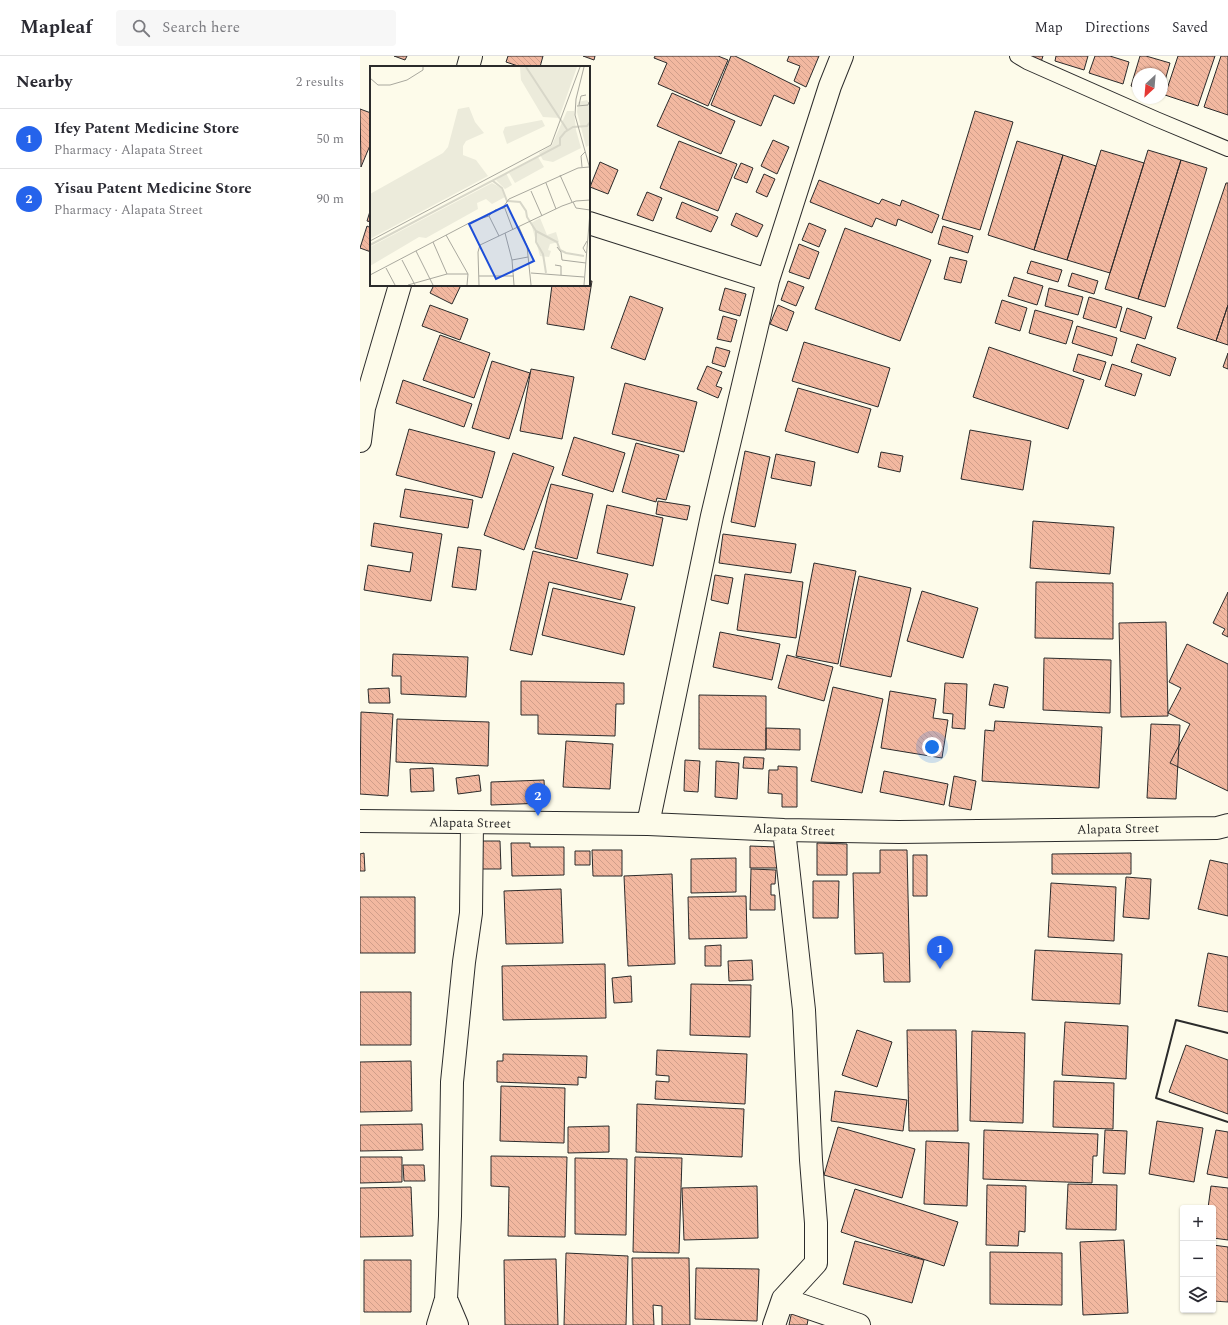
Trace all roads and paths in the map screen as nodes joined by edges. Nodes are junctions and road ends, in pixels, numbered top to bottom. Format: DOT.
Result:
graph roads {
  1 [pos="471,56"];
  2 [pos="842,56"];
  3 [pos="1017,56"];
  4 [pos="468,66"];
  5 [pos="1228,149"];
  6 [pos="590,223"];
  7 [pos="768,280"];
  8 [pos="400,286"];
  9 [pos="360,441"];
  10 [pos="360,821"];
  11 [pos="472,823"];
  12 [pos="648,824"];
  13 [pos="1228,825"];
  14 [pos="784,830"];
  15 [pos="446,1299"];
  16 [pos="783,1299"];
  17 [pos="438,1325"];
  18 [pos="457,1325"];
  19 [pos="774,1325"];
  20 [pos="859,1325"];
  1 -- 4 [label="street"];
  2 -- 7 [label="street"];
  3 -- 5 [label="lane"];
  6 -- 7 [label="street"];
  7 -- 12 [label="street"];
  8 -- 9 [label="street"];
  10 -- 11 [label="street, Alapata Street"];
  11 -- 12 [label="street, Alapata Street"];
  11 -- 15 [label="street"];
  12 -- 14 [label="street, Alapata Street"];
  13 -- 14 [label="street, Alapata Street"];
  14 -- 16 [label="street"];
  15 -- 17 [label="street"];
  15 -- 18 [label="street"];
  16 -- 19 [label="street"];
  16 -- 20 [label="street"];
}
